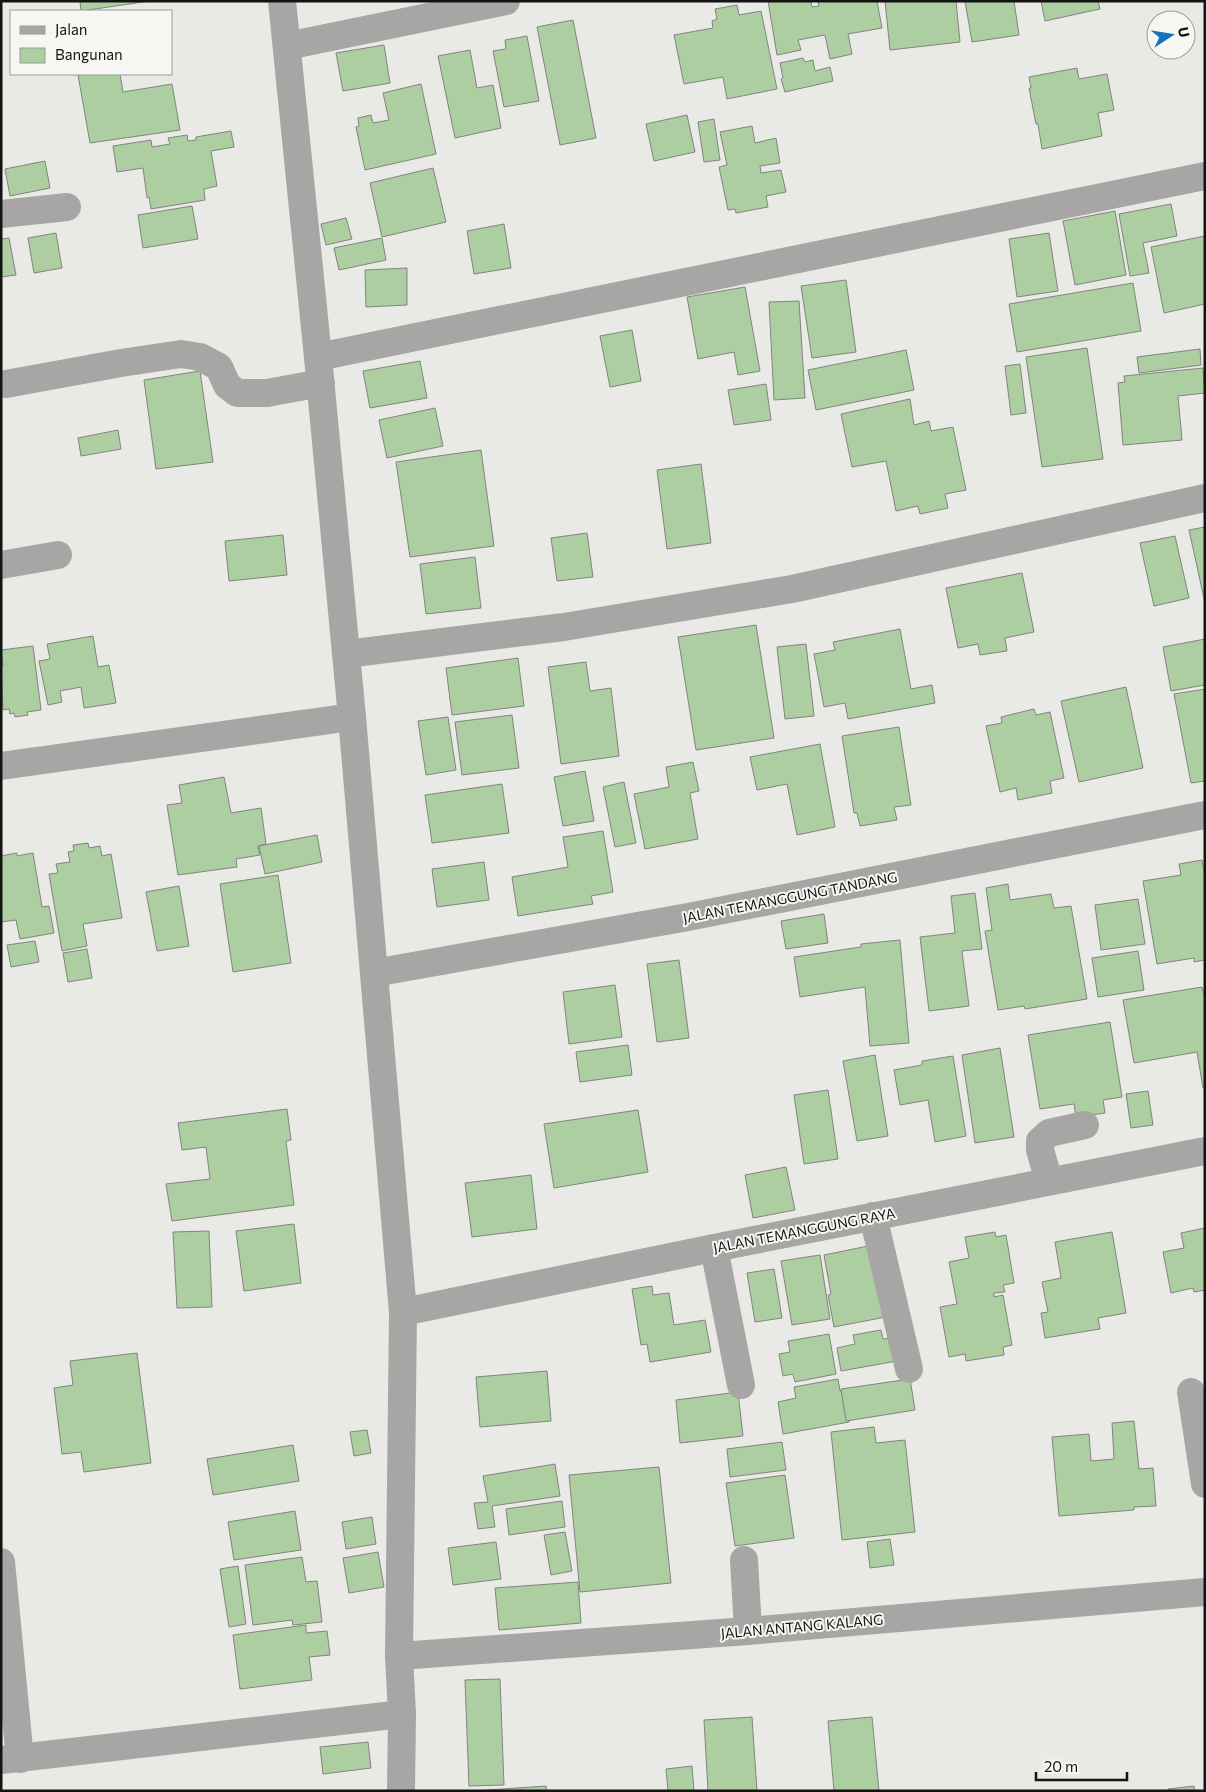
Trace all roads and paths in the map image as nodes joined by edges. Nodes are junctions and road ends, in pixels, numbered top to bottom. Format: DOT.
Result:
graph roads {
  1 [pos="282,1"];
  2 [pos="506,1"];
  3 [pos="287,46"];
  4 [pos="1205,176"];
  5 [pos="67,207"];
  6 [pos="1,214"];
  7 [pos="319,370"];
  8 [pos="6,384"];
  9 [pos="1205,498"];
  10 [pos="58,556"];
  11 [pos="1,565"];
  12 [pos="346,654"];
  13 [pos="352,717"];
  14 [pos="1,766"];
  15 [pos="1205,815"];
  16 [pos="374,974"];
  17 [pos="1085,1125"];
  18 [pos="1205,1151"];
  19 [pos="1049,1181"];
  20 [pos="873,1216"];
  21 [pos="714,1248"];
  22 [pos="403,1312"];
  23 [pos="909,1369"];
  24 [pos="741,1385"];
  25 [pos="1191,1392"];
  26 [pos="1205,1484"];
  27 [pos="744,1560"];
  28 [pos="1,1562"];
  29 [pos="1205,1592"];
  30 [pos="748,1631"];
  31 [pos="399,1656"];
  32 [pos="402,1714"];
  33 [pos="10,1760"];
  34 [pos="401,1791"];
  1 -- 3 [label="street"];
  2 -- 3 [label="street"];
  3 -- 7 [label="street"];
  4 -- 7 [label="street"];
  5 -- 6 [label="street"];
  7 -- 8 [label="street"];
  7 -- 12 [label="street"];
  9 -- 12 [label="street"];
  10 -- 11 [label="street"];
  12 -- 13 [label="street"];
  13 -- 14 [label="street"];
  13 -- 16 [label="street"];
  15 -- 16 [label="street, JALAN TEMANGGUNG TANDANG"];
  16 -- 22 [label="street"];
  17 -- 19 [label="street"];
  18 -- 19 [label="street, JALAN TEMANGGUNG RAYA"];
  19 -- 20 [label="street, JALAN TEMANGGUNG RAYA"];
  20 -- 21 [label="street, JALAN TEMANGGUNG RAYA"];
  20 -- 23 [label="street"];
  21 -- 22 [label="street, JALAN TEMANGGUNG RAYA"];
  21 -- 24 [label="street"];
  22 -- 31 [label="street"];
  25 -- 26 [label="street"];
  27 -- 30 [label="street"];
  28 -- 33 [label="street"];
  29 -- 30 [label="street, JALAN ANTANG KALANG"];
  30 -- 31 [label="street, JALAN ANTANG KALANG"];
  31 -- 32 [label="street"];
  32 -- 33 [label="street"];
  32 -- 34 [label="street"];
}
